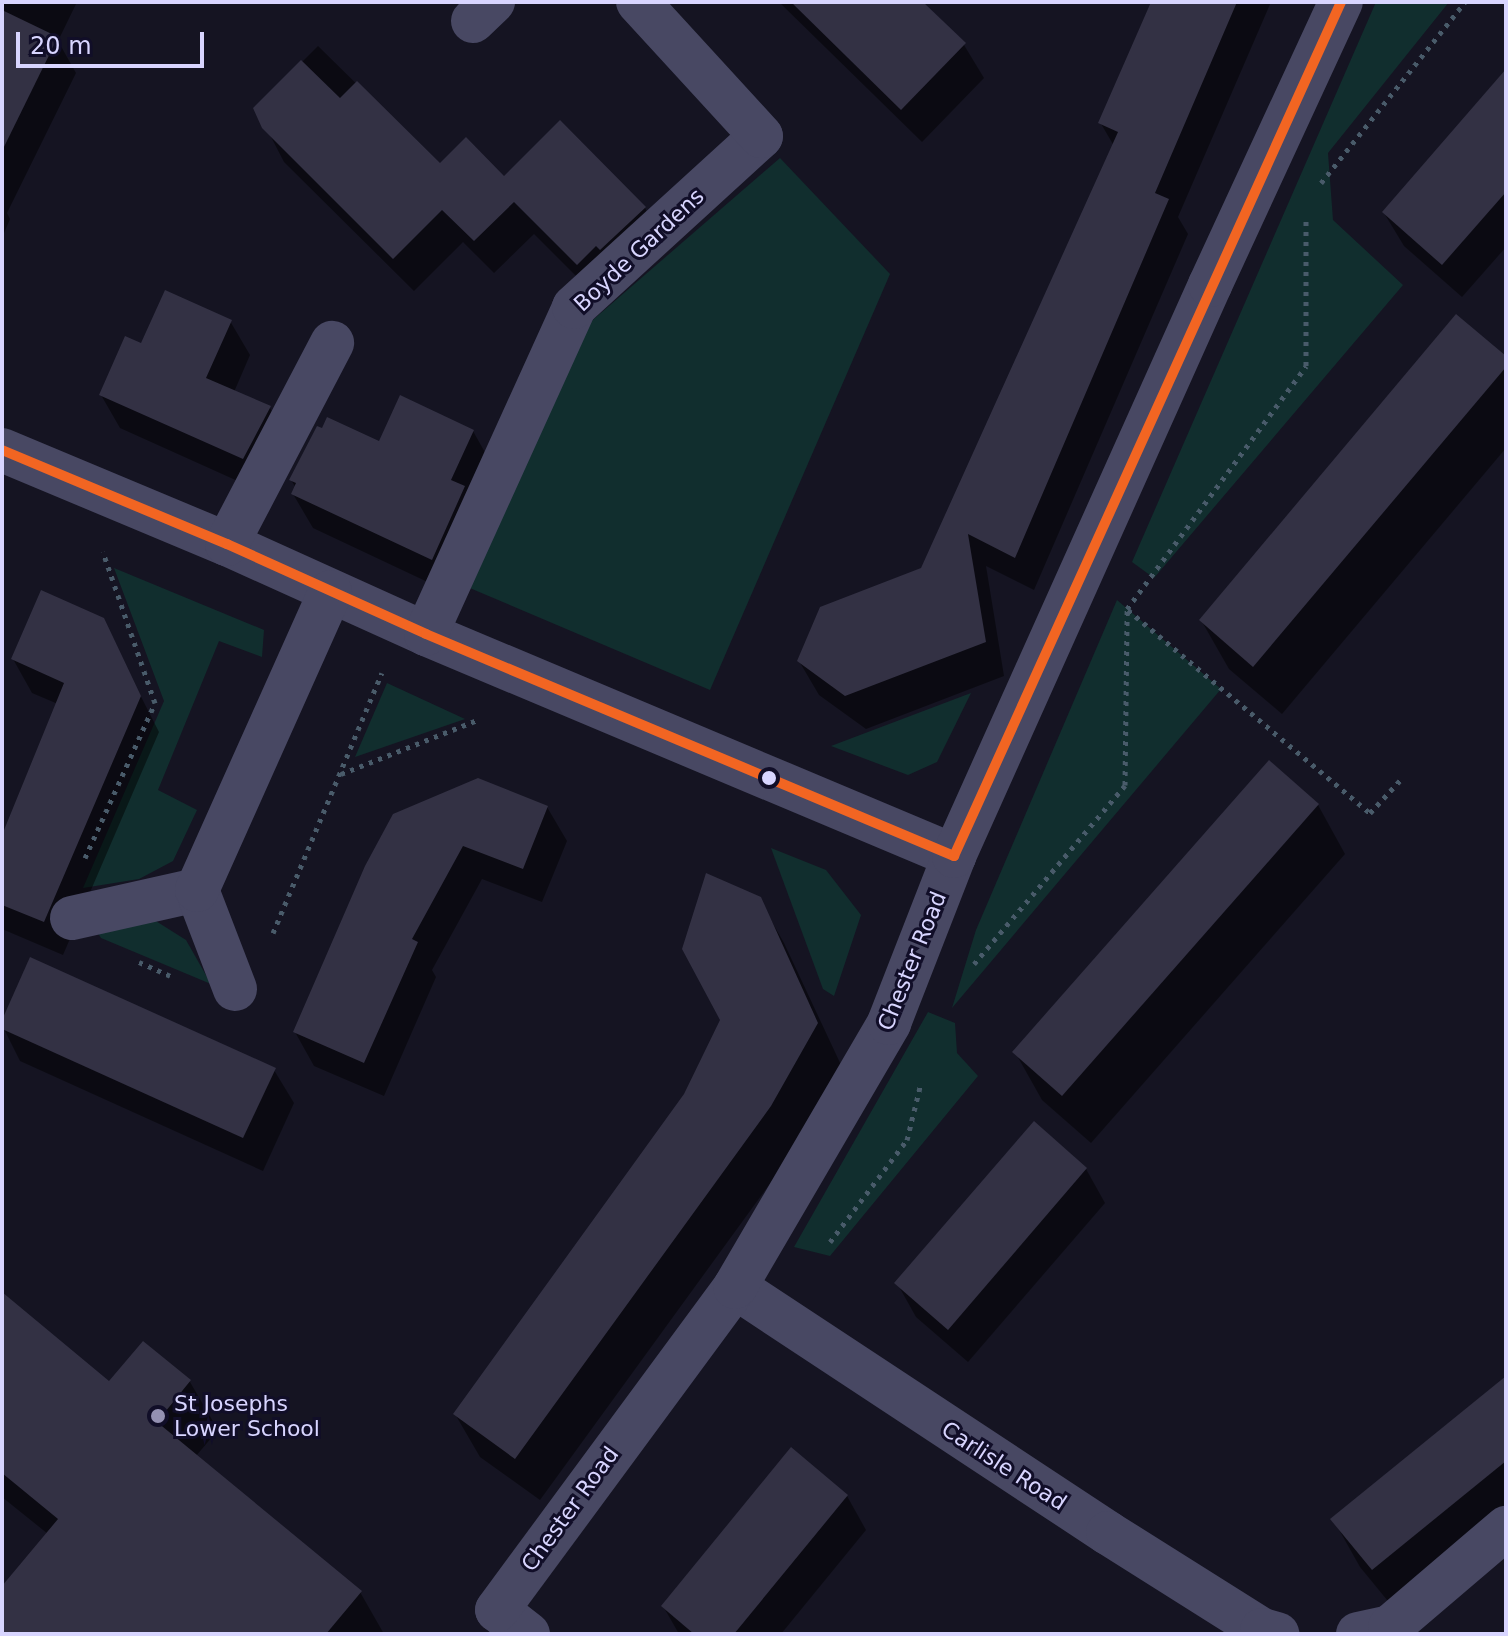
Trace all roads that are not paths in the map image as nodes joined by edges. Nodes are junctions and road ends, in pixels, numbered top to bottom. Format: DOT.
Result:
graph roads {
  1 [pos="638,2"];
  2 [pos="1341,2"];
  3 [pos="332,343"];
  4 [pos="2,450"];
  5 [pos="227,544"];
  6 [pos="330,592"];
  7 [pos="426,634"];
  8 [pos="954,856"];
  9 [pos="197,890"];
  10 [pos="72,918"];
  11 [pos="235,989"];
  12 [pos="735,1287"];
  13 [pos="1506,1528"];
  14 [pos="528,1634"];
  15 [pos="1277,1634"];
  16 [pos="1358,1634"];
  1 -- 7 [label="street, Boyde Gardens"];
  2 -- 8 [label="street, Chester Road"];
  3 -- 5 [label="street"];
  4 -- 5 [label="street"];
  5 -- 6 [label="street"];
  6 -- 7 [label="street"];
  6 -- 9 [label="street"];
  7 -- 8 [label="street"];
  8 -- 12 [label="street, Chester Road"];
  9 -- 10 [label="street"];
  9 -- 11 [label="street"];
  12 -- 14 [label="street, Chester Road"];
  12 -- 15 [label="street, Carlisle Road"];
  13 -- 16 [label="street"];
}
